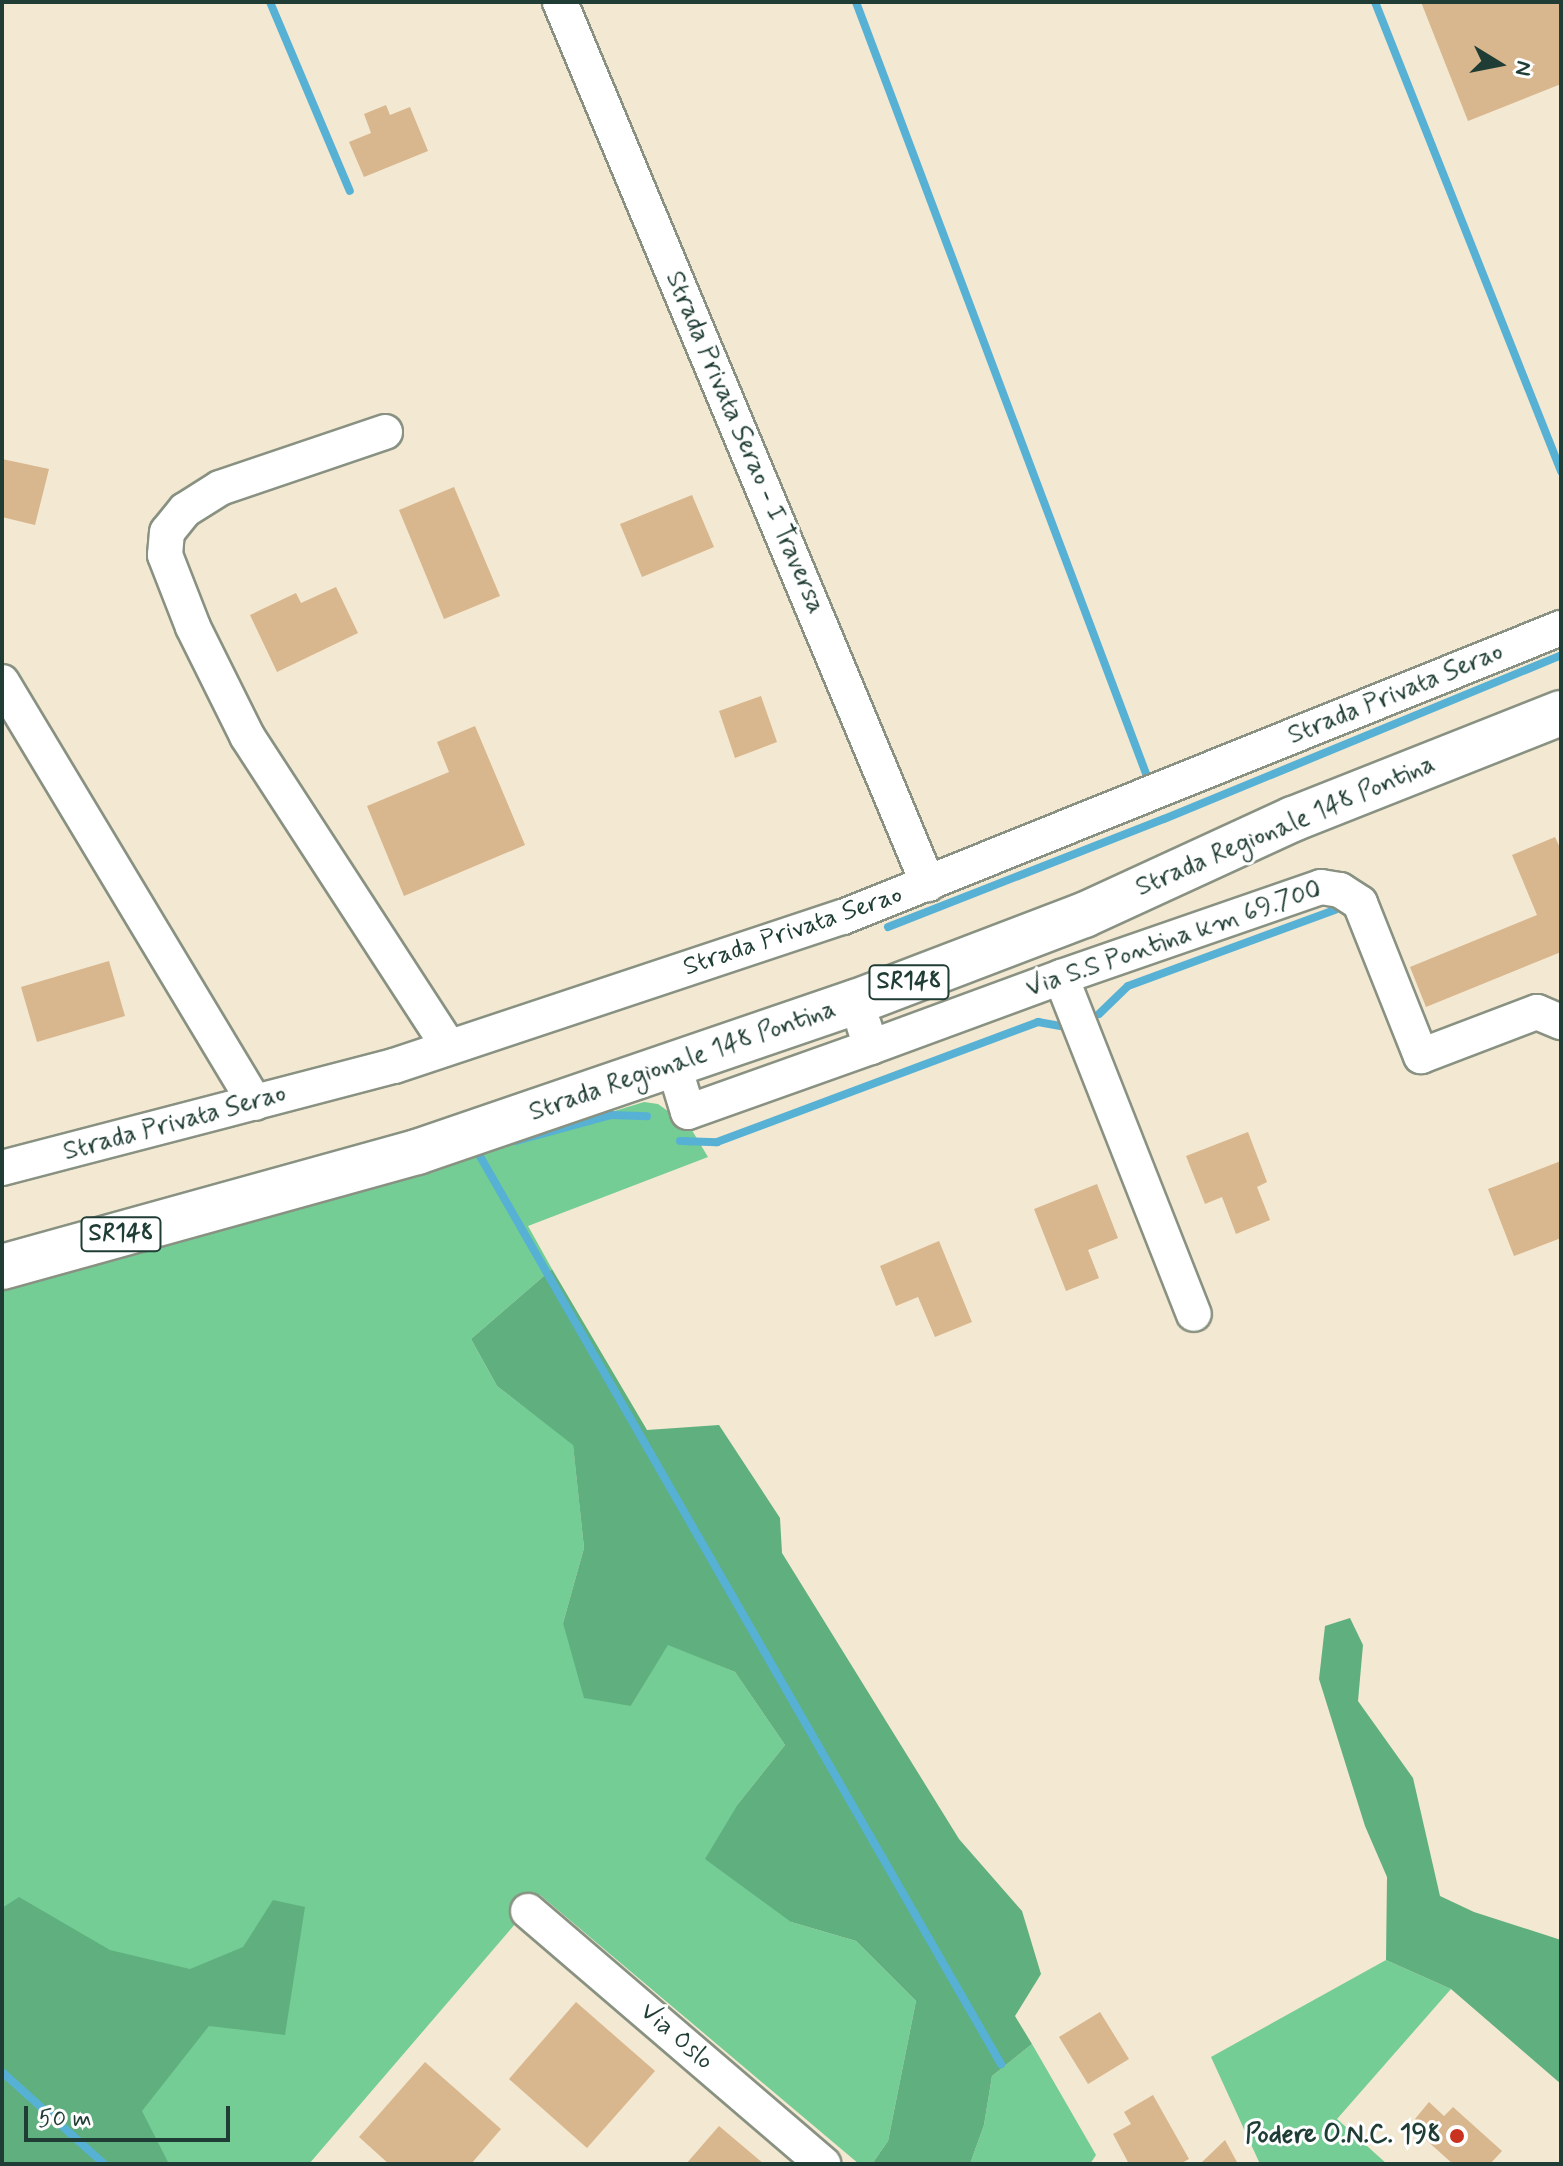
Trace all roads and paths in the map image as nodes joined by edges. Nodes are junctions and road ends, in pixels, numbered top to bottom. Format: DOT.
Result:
graph roads {
  1 [pos="560,2"];
  2 [pos="385,432"];
  3 [pos="1561,628"];
  4 [pos="2,682"];
  5 [pos="1561,713"];
  6 [pos="928,884"];
  7 [pos="1061,977"];
  8 [pos="856,1002"];
  9 [pos="1561,1022"];
  10 [pos="449,1047"];
  11 [pos="871,1047"];
  12 [pos="674,1066"];
  13 [pos="255,1103"];
  14 [pos="2,1168"];
  15 [pos="239,1200"];
  16 [pos="2,1244"];
  17 [pos="2,1267"];
  18 [pos="1194,1314"];
  19 [pos="528,1911"];
  20 [pos="823,2164"];
  1 -- 6 [label="street, Strada Privata Serao - I Traversa"];
  2 -- 10 [label="street"];
  3 -- 6 [label="street, Strada Privata Serao"];
  4 -- 13 [label="street"];
  5 -- 8 [label="main road, Strada Regionale 148 Pontina / SR148"];
  6 -- 10 [label="street, Strada Privata Serao"];
  7 -- 9 [label="street, Via S.S Pontina km 69.700"];
  7 -- 11 [label="street, Via S.S Pontina km 69.700"];
  7 -- 18 [label="street"];
  8 -- 11 [label="street"];
  8 -- 12 [label="main road, Strada Regionale 148 Pontina / SR148"];
  10 -- 13 [label="street, Strada Privata Serao"];
  11 -- 12 [label="street, Via S.S Pontina km 69.700"];
  12 -- 15 [label="main road, Strada Regionale 148 Pontina / SR148"];
  13 -- 14 [label="street, Strada Privata Serao"];
  15 -- 16 [label="main road, Strada Regionale 148 Pontina / SR148"];
  15 -- 17 [label="main road, Strada Regionale 148 Pontina / SR148"];
  19 -- 20 [label="street, Via Oslo"];
}
